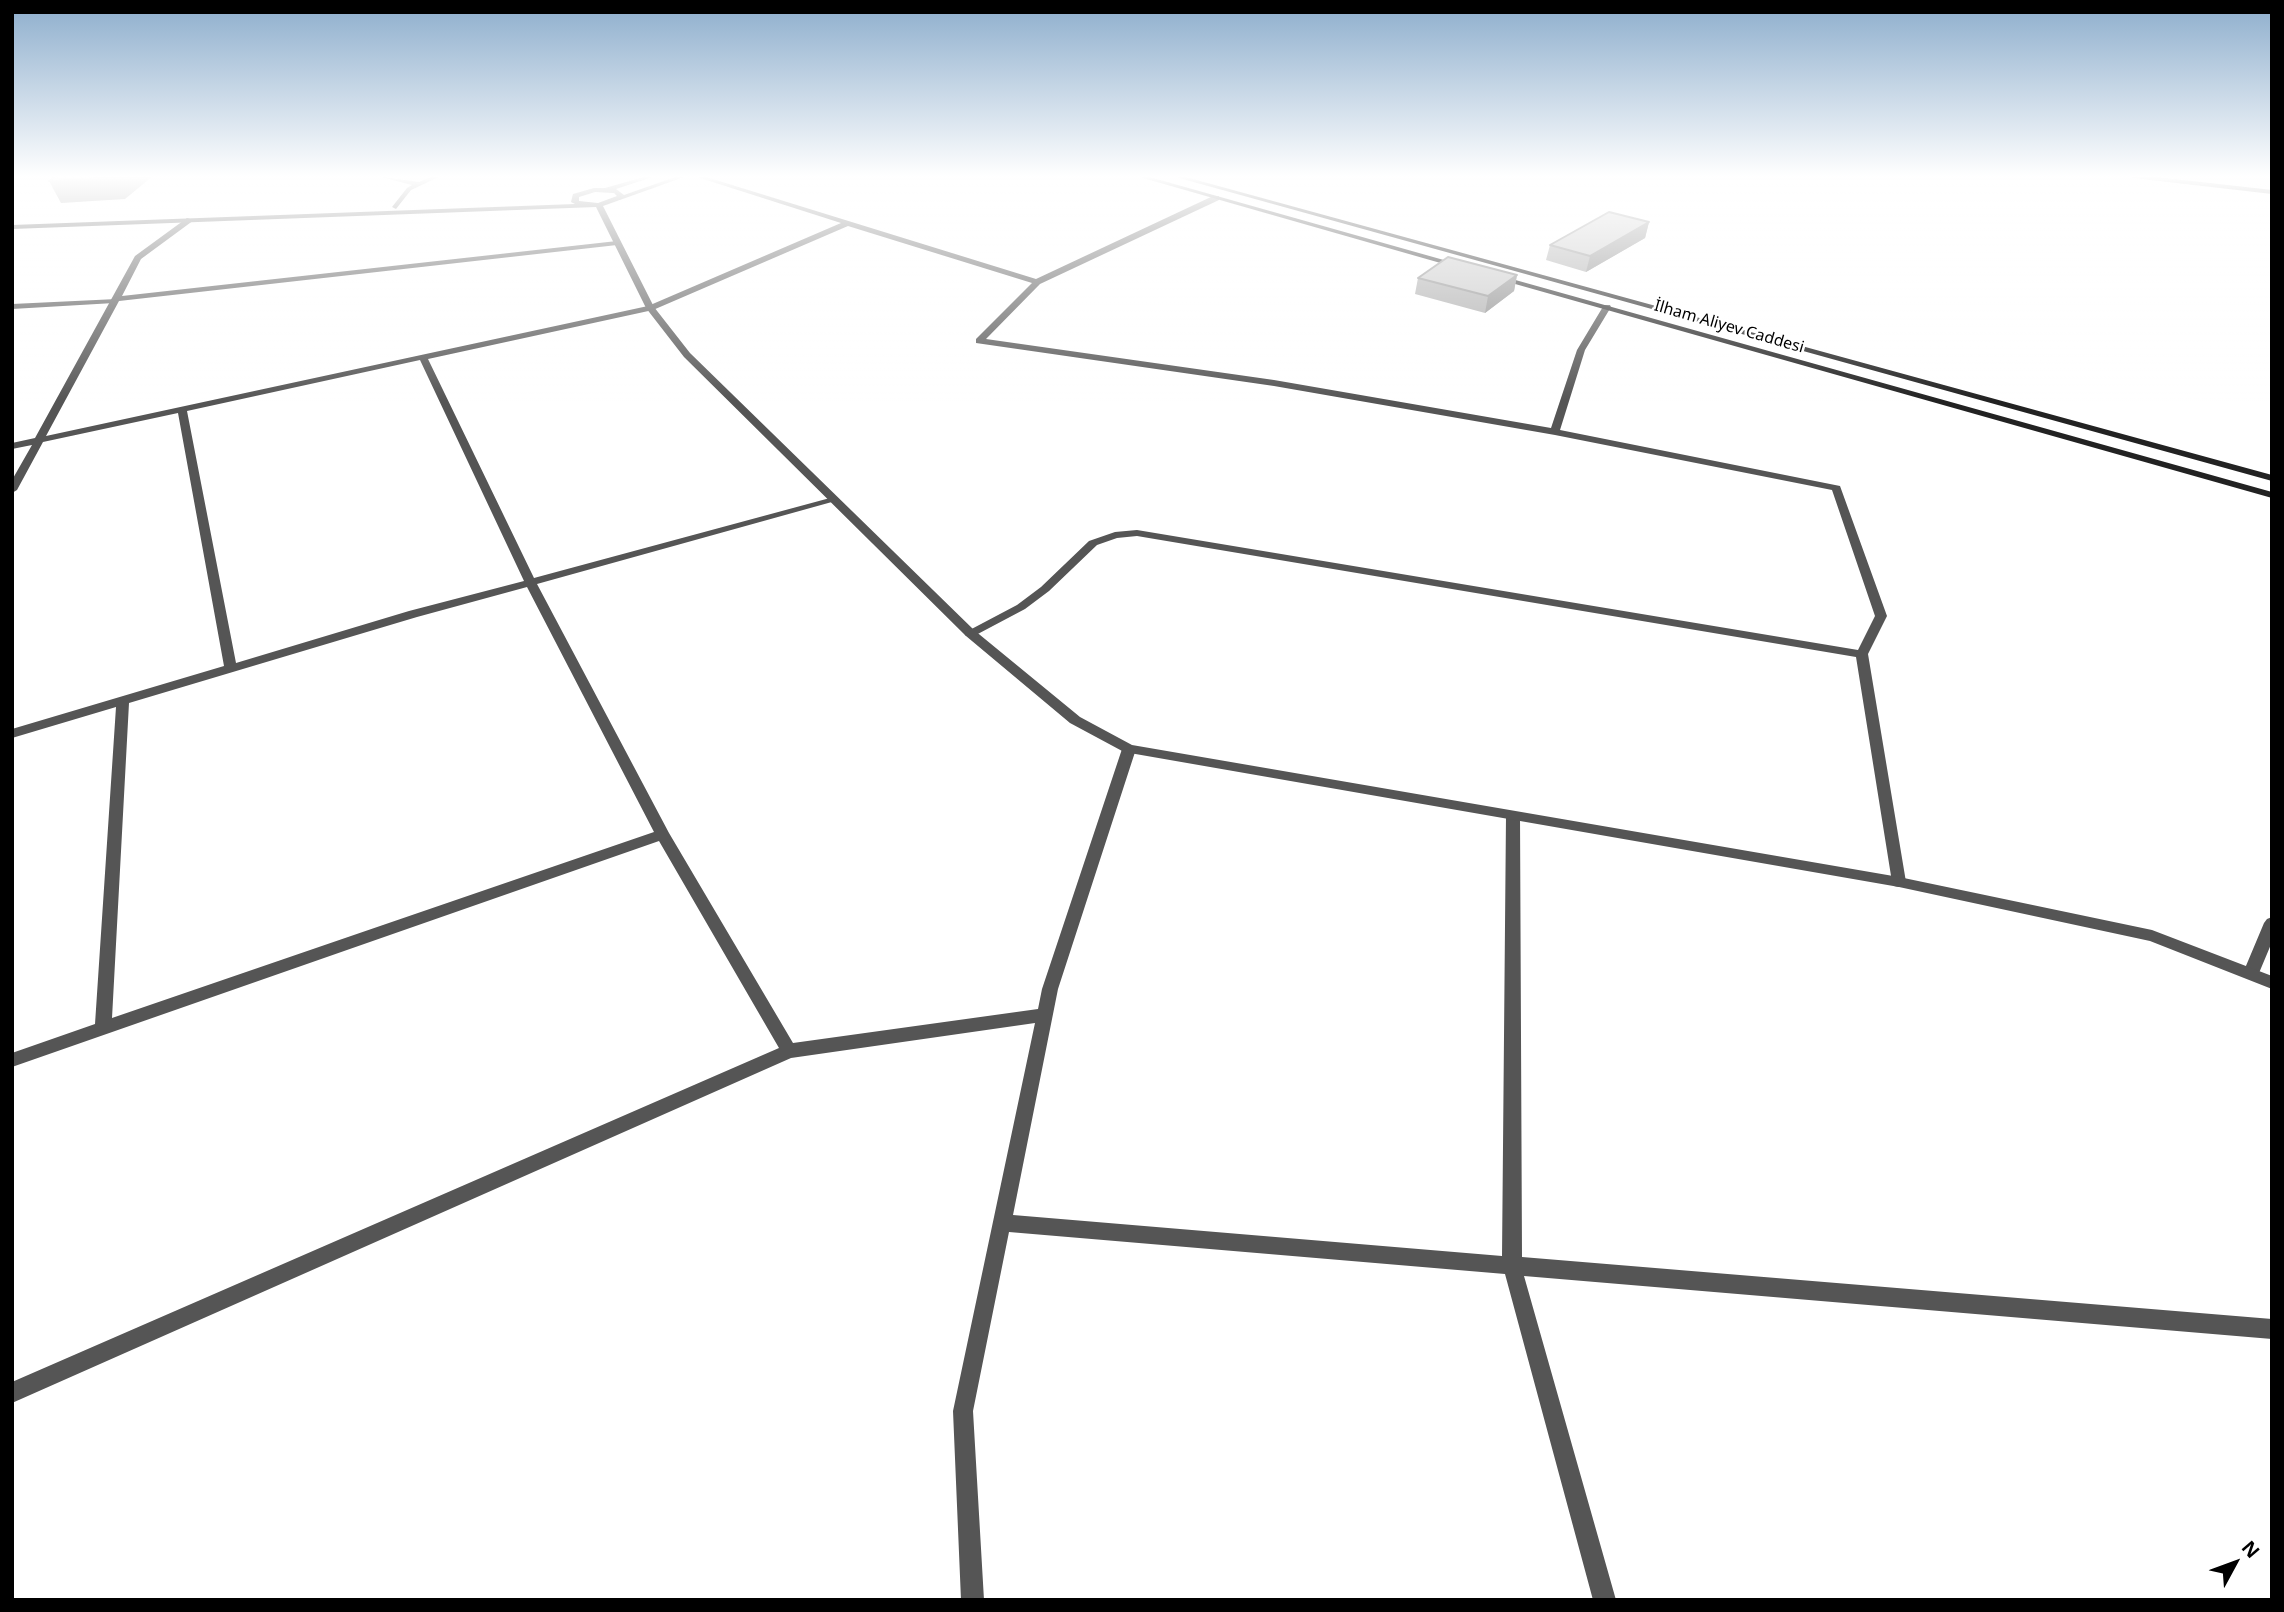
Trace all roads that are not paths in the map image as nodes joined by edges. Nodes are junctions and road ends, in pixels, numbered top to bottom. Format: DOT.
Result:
graph roads {
  1 [pos="147,251"];
  2 [pos="545,251"];
  3 [pos="621,251"];
  4 [pos="782,251"];
  5 [pos="938,251"];
  6 [pos="1103,251"];
  7 [pos="1407,251"];
  8 [pos="1448,251"];
  9 [pos="1474,270"];
  10 [pos="1487,274"];
  11 [pos="1037,282"];
  12 [pos="115,300"];
  13 [pos="12,307"];
  14 [pos="1607,307"];
  15 [pos="650,308"];
  16 [pos="423,358"];
  17 [pos="183,410"];
  18 [pos="1555,432"];
  19 [pos="37,442"];
  20 [pos="12,446"];
  21 [pos="2272,478"];
  22 [pos="12,490"];
  23 [pos="2272,495"];
  24 [pos="834,500"];
  25 [pos="530,582"];
  26 [pos="970,633"];
  27 [pos="1862,654"];
  28 [pos="231,668"];
  29 [pos="123,701"];
  30 [pos="12,734"];
  31 [pos="1129,749"];
  32 [pos="1513,816"];
  33 [pos="662,834"];
  34 [pos="1899,882"];
  35 [pos="2272,923"];
  36 [pos="2252,973"];
  37 [pos="2272,983"];
  38 [pos="1045,1015"];
  39 [pos="103,1028"];
  40 [pos="789,1051"];
  41 [pos="12,1059"];
  42 [pos="1002,1223"];
  43 [pos="1512,1266"];
  44 [pos="2272,1329"];
  45 [pos="12,1393"];
  46 [pos="973,1600"];
  47 [pos="1605,1600"];
  1 -- 12 [label="street"];
  2 -- 12 [label="street"];
  3 -- 15 [label="street"];
  4 -- 15 [label="street"];
  5 -- 11 [label="street"];
  6 -- 11 [label="street"];
  7 -- 9 [label="main road"];
  8 -- 21 [label="main road, İlham Aliyev Caddesi"];
  10 -- 14 [label="main road, İlham Aliyev Caddesi"];
  11 -- 18 [label="street"];
  12 -- 13 [label="street"];
  12 -- 19 [label="street"];
  14 -- 18 [label="street"];
  14 -- 23 [label="main road, İlham Aliyev Caddesi"];
  15 -- 16 [label="street"];
  15 -- 24 [label="street"];
  16 -- 17 [label="street"];
  16 -- 25 [label="street"];
  17 -- 19 [label="street"];
  17 -- 28 [label="street"];
  18 -- 27 [label="street"];
  19 -- 20 [label="street"];
  19 -- 22 [label="street"];
  24 -- 25 [label="street"];
  24 -- 26 [label="street"];
  25 -- 28 [label="street"];
  25 -- 33 [label="street"];
  26 -- 27 [label="street"];
  26 -- 31 [label="street"];
  27 -- 34 [label="street"];
  28 -- 29 [label="street"];
  29 -- 30 [label="street"];
  29 -- 39 [label="street"];
  31 -- 32 [label="street"];
  31 -- 38 [label="street"];
  32 -- 34 [label="street"];
  32 -- 43 [label="street"];
  33 -- 39 [label="street"];
  33 -- 40 [label="street"];
  34 -- 36 [label="street"];
  35 -- 36 [label="street"];
  36 -- 37 [label="street"];
  38 -- 40 [label="street"];
  38 -- 42 [label="street"];
  39 -- 41 [label="street"];
  40 -- 45 [label="street"];
  42 -- 43 [label="street"];
  42 -- 46 [label="street"];
  43 -- 44 [label="street"];
  43 -- 47 [label="street"];
}
